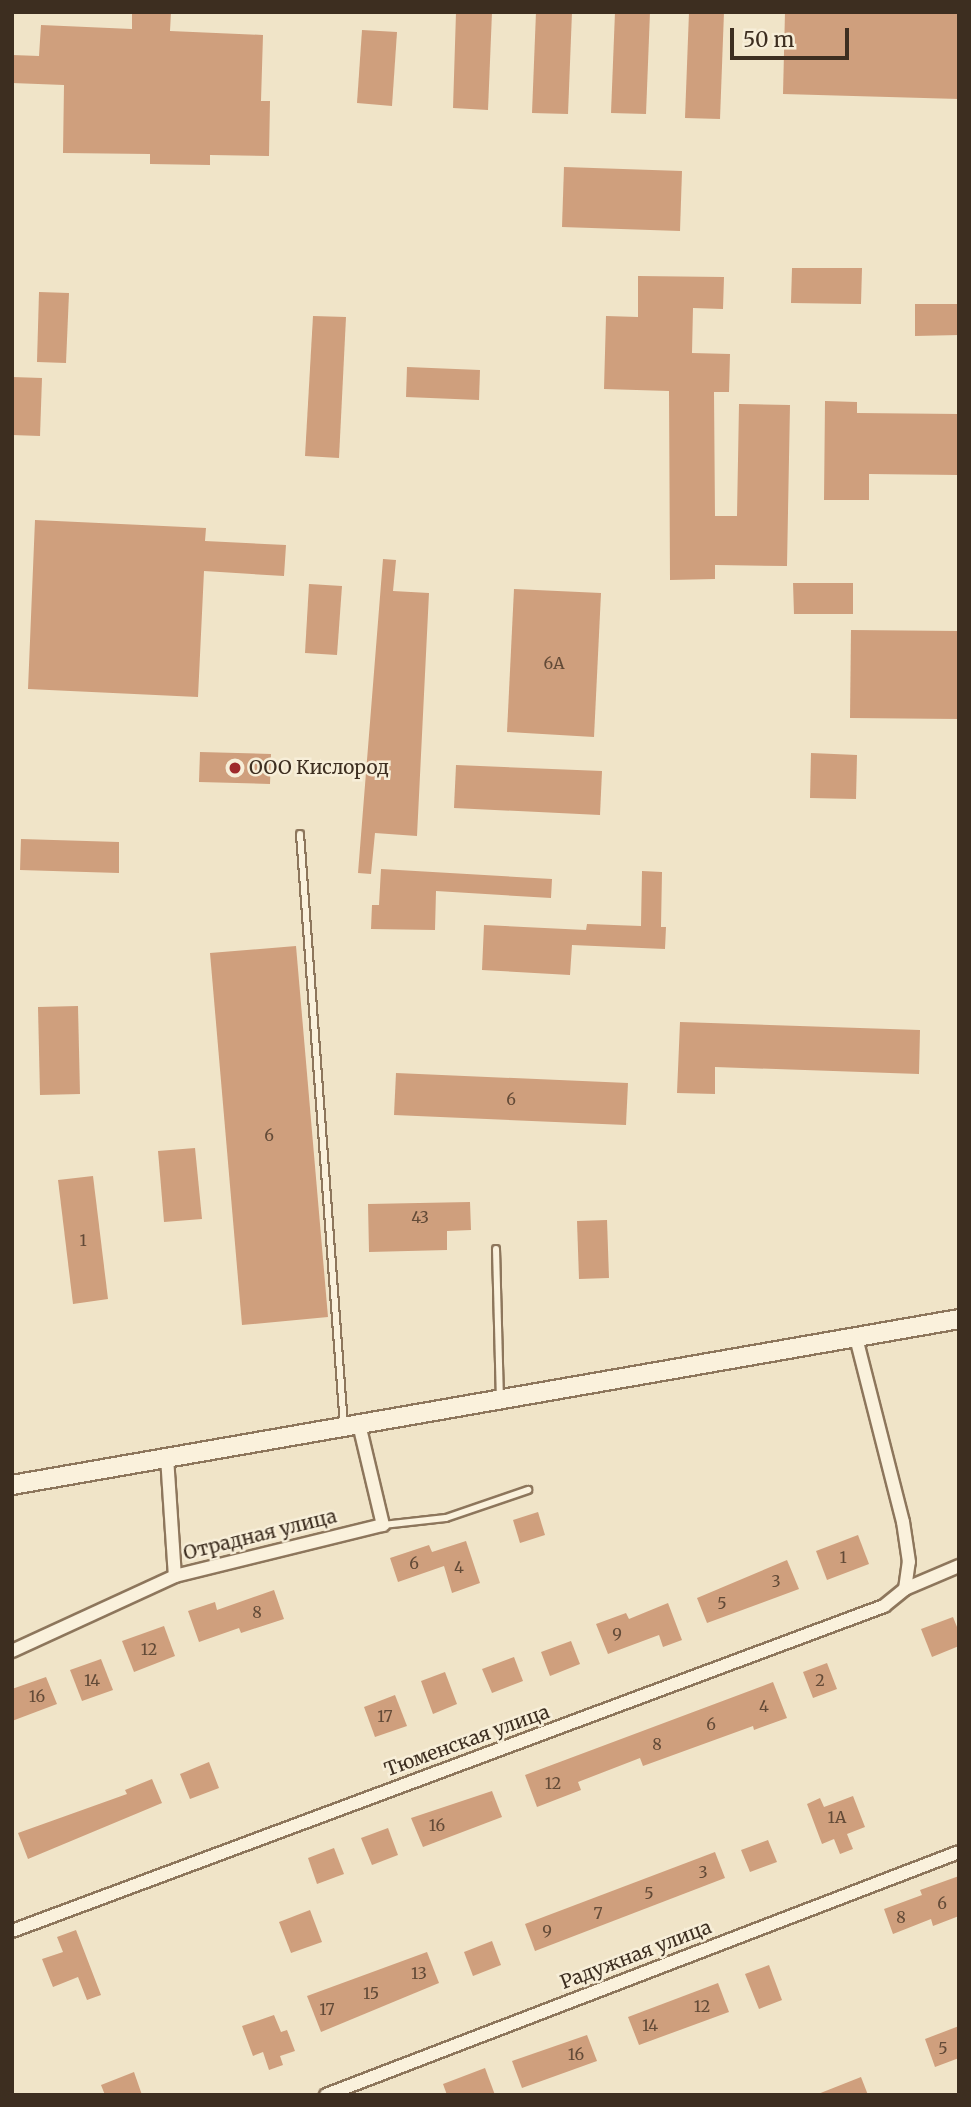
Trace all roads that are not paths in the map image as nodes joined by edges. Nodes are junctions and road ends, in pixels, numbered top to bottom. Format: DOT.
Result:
graph roads {
  1 [pos="300,834"];
  2 [pos="496,1249"];
  3 [pos="959,1319"];
  4 [pos="856,1337"];
  5 [pos="500,1399"];
  6 [pos="352,1425"];
  7 [pos="167,1457"];
  8 [pos="12,1485"];
  9 [pos="528,1490"];
  10 [pos="383,1525"];
  11 [pos="959,1566"];
  12 [pos="175,1576"];
  13 [pos="905,1589"];
  14 [pos="12,1651"];
  15 [pos="959,1852"];
  16 [pos="12,1931"];
  17 [pos="326,2095"];
  1 -- 6 [label="lane"];
  2 -- 5 [label="lane"];
  3 -- 4 [label="main road"];
  4 -- 5 [label="main road"];
  4 -- 13 [label="street"];
  5 -- 6 [label="main road"];
  6 -- 7 [label="main road"];
  6 -- 10 [label="street"];
  7 -- 8 [label="main road"];
  7 -- 12 [label="street"];
  9 -- 10 [label="lane, Отрадная улица"];
  10 -- 12 [label="street, Отрадная улица"];
  11 -- 13 [label="street, Тюменская улица"];
  12 -- 14 [label="street, Отрадная улица"];
  13 -- 16 [label="street, Тюменская улица"];
  15 -- 17 [label="street, Радужная улица"];
}
